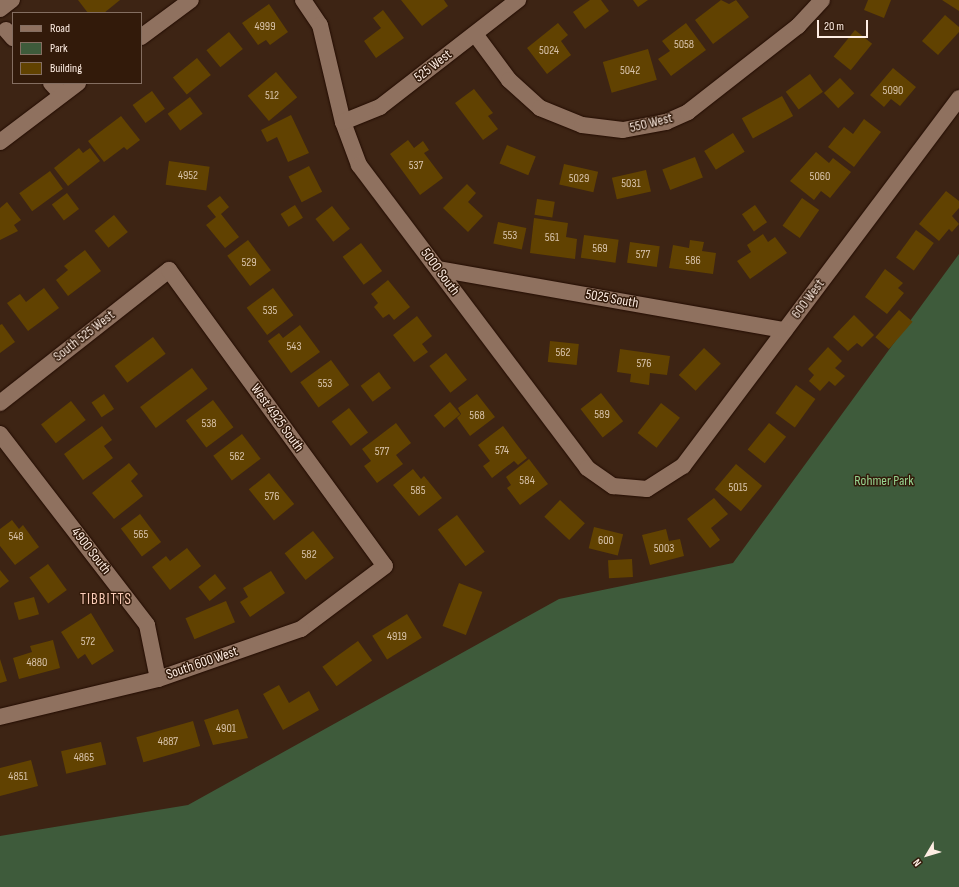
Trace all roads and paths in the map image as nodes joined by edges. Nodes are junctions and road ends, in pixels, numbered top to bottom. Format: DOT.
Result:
graph roads {
  1 [pos="12,0"];
  2 [pos="191,0"];
  3 [pos="303,0"];
  4 [pos="518,0"];
  5 [pos="822,0"];
  6 [pos="0,9"];
  7 [pos="475,34"];
  8 [pos="142,36"];
  9 [pos="74,84"];
  10 [pos="56,89"];
  11 [pos="958,102"];
  12 [pos="343,122"];
  13 [pos="0,142"];
  14 [pos="438,269"];
  15 [pos="169,270"];
  16 [pos="785,330"];
  17 [pos="0,403"];
  18 [pos="0,434"];
  19 [pos="647,489"];
  20 [pos="385,566"];
  21 [pos="158,679"];
  22 [pos="0,717"];
  1 -- 6 [label="street"];
  2 -- 8 [label="street"];
  3 -- 12 [label="street, 5000 South"];
  4 -- 7 [label="street, 525 West"];
  5 -- 7 [label="street, 550 West"];
  7 -- 12 [label="street, 525 West"];
  9 -- 10 [label="street"];
  10 -- 13 [label="street"];
  11 -- 16 [label="street, 600 West"];
  12 -- 14 [label="street, 5000 South"];
  14 -- 16 [label="street, 5025 South"];
  14 -- 19 [label="street, 5000 South"];
  15 -- 17 [label="street, South 525 West"];
  15 -- 20 [label="street, West 4925 South"];
  16 -- 19 [label="street, 600 West"];
  18 -- 21 [label="street, 4900 South"];
  20 -- 21 [label="street, South 600 West"];
  21 -- 22 [label="street, South 600 West"];
}
